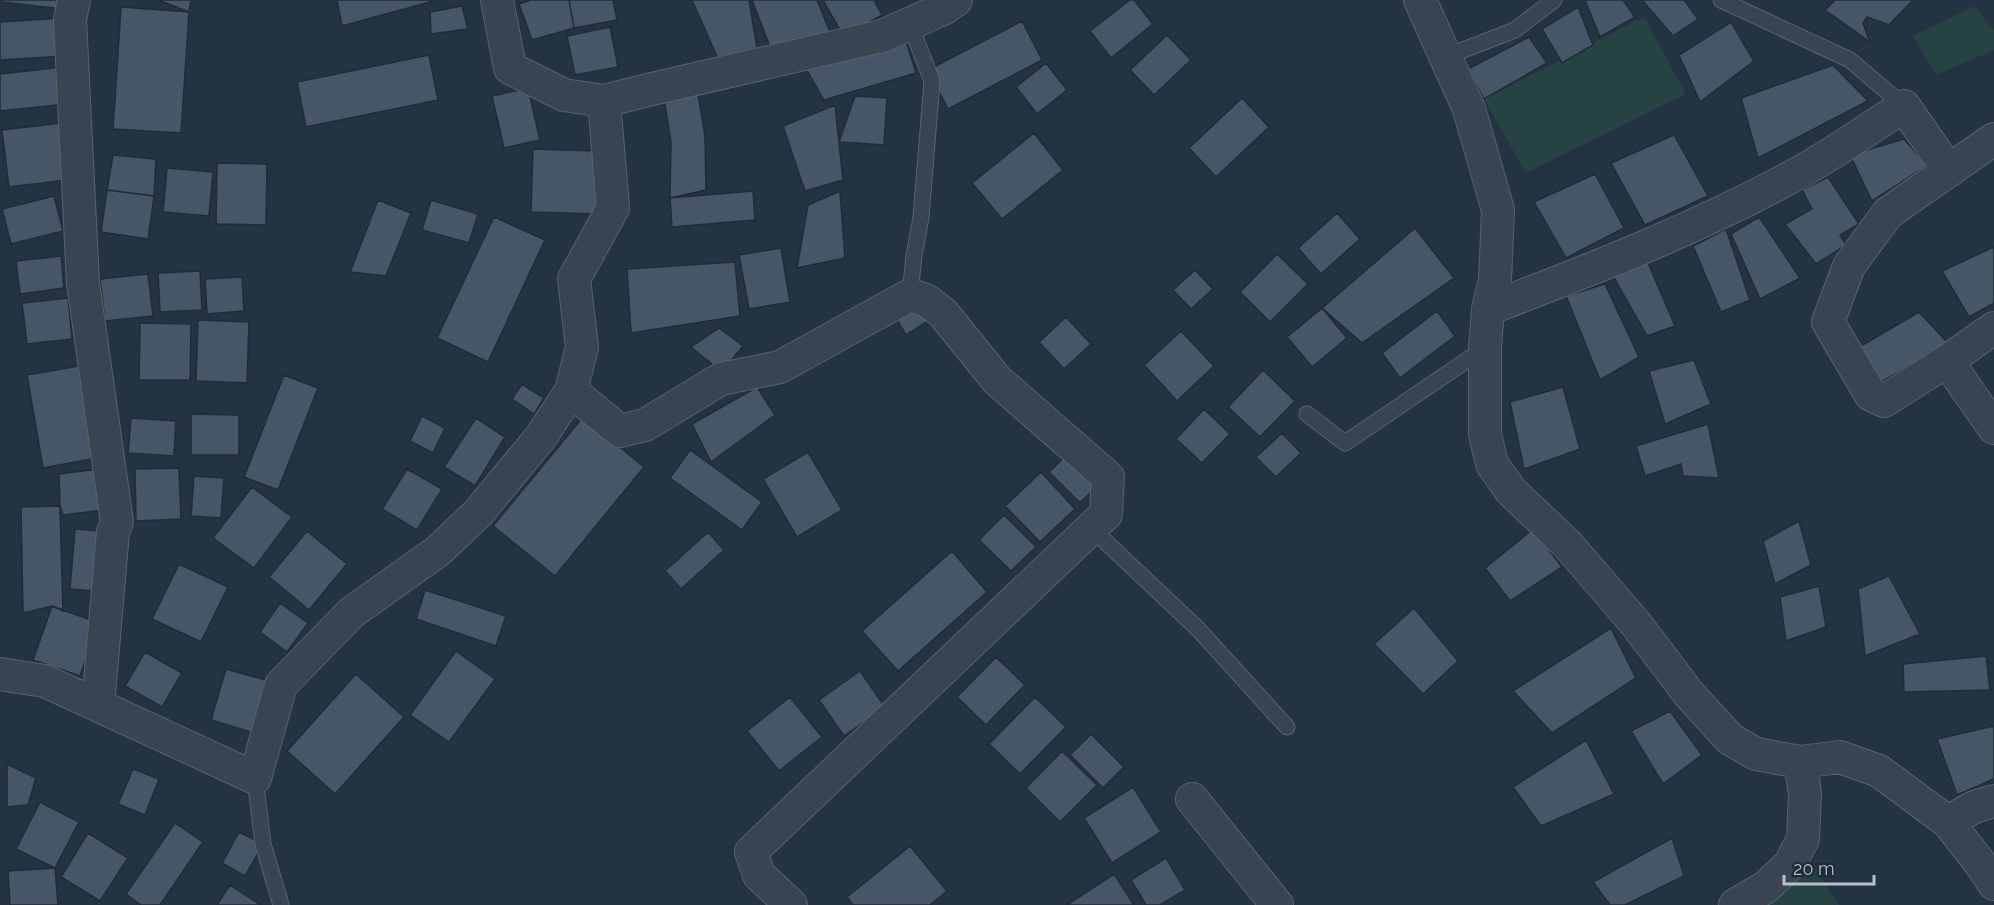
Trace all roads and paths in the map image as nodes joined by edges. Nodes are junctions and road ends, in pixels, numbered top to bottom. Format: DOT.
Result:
graph roads {
  1 [pos="74,0"];
  2 [pos="497,0"];
  3 [pos="956,0"];
  4 [pos="1420,0"];
  5 [pos="1554,0"];
  6 [pos="1721,0"];
  7 [pos="910,24"];
  8 [pos="1445,57"];
  9 [pos="604,101"];
  10 [pos="1904,106"];
  11 [pos="1994,140"];
  12 [pos="1949,171"];
  13 [pos="910,295"];
  14 [pos="1488,309"];
  15 [pos="1994,328"];
  16 [pos="1485,348"];
  17 [pos="1947,362"];
  18 [pos="571,391"];
  19 [pos="1307,414"];
  20 [pos="1994,428"];
  21 [pos="1091,528"];
  22 [pos="0,674"];
  23 [pos="98,705"];
  24 [pos="1287,727"];
  25 [pos="1800,762"];
  26 [pos="255,778"];
  27 [pos="1192,799"];
  28 [pos="1994,801"];
  29 [pos="1948,822"];
  30 [pos="1994,884"];
  31 [pos="281,905"];
  32 [pos="791,905"];
  33 [pos="1277,905"];
  34 [pos="1735,905"];
  1 -- 23 [label="street"];
  2 -- 9 [label="street"];
  3 -- 7 [label="street"];
  4 -- 8 [label="street"];
  5 -- 8 [label="lane"];
  6 -- 10 [label="lane"];
  7 -- 9 [label="street"];
  7 -- 13 [label="lane"];
  8 -- 14 [label="street"];
  9 -- 18 [label="street"];
  10 -- 12 [label="street"];
  10 -- 14 [label="street"];
  11 -- 12 [label="street"];
  12 -- 17 [label="street"];
  13 -- 18 [label="street"];
  13 -- 21 [label="street"];
  14 -- 16 [label="street"];
  15 -- 17 [label="street"];
  16 -- 19 [label="lane"];
  16 -- 25 [label="street"];
  17 -- 20 [label="street"];
  18 -- 26 [label="street"];
  21 -- 24 [label="lane"];
  21 -- 32 [label="street"];
  22 -- 23 [label="street"];
  23 -- 26 [label="street"];
  25 -- 29 [label="street"];
  25 -- 34 [label="street"];
  26 -- 31 [label="lane"];
  27 -- 33 [label="street"];
  28 -- 29 [label="street"];
  29 -- 30 [label="street"];
}
